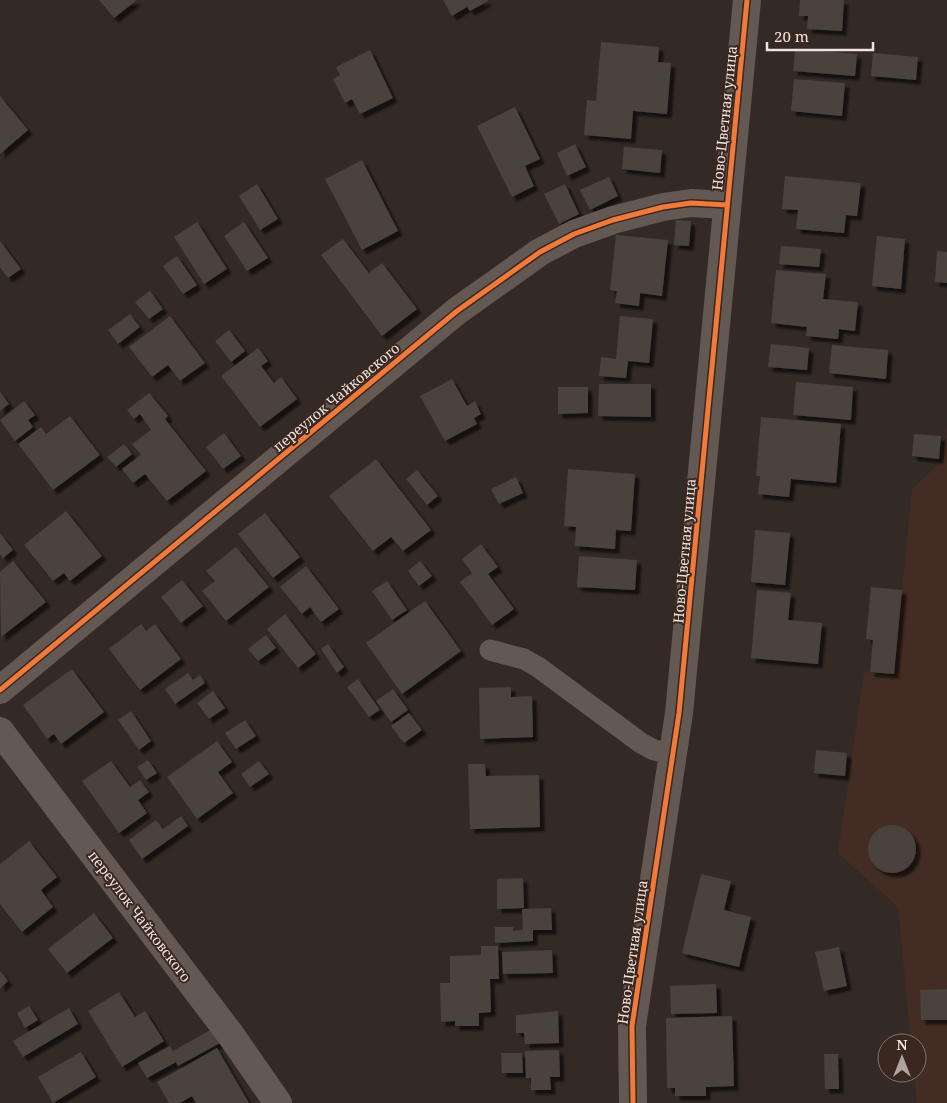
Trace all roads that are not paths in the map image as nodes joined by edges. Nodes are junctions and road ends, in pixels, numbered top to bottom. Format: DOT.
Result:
graph roads {
  1 [pos="747,0"];
  2 [pos="727,205"];
  3 [pos="490,650"];
  4 [pos="0,690"];
  5 [pos="0,731"];
  6 [pos="673,754"];
  7 [pos="278,1103"];
  8 [pos="633,1103"];
  1 -- 2 [label="street, Ново-Цветная улица"];
  2 -- 4 [label="street, переулок Чайковского"];
  2 -- 6 [label="street, Ново-Цветная улица"];
  3 -- 6 [label="lane"];
  5 -- 7 [label="street, переулок Чайковского"];
  6 -- 8 [label="street, Ново-Цветная улица"];
}
